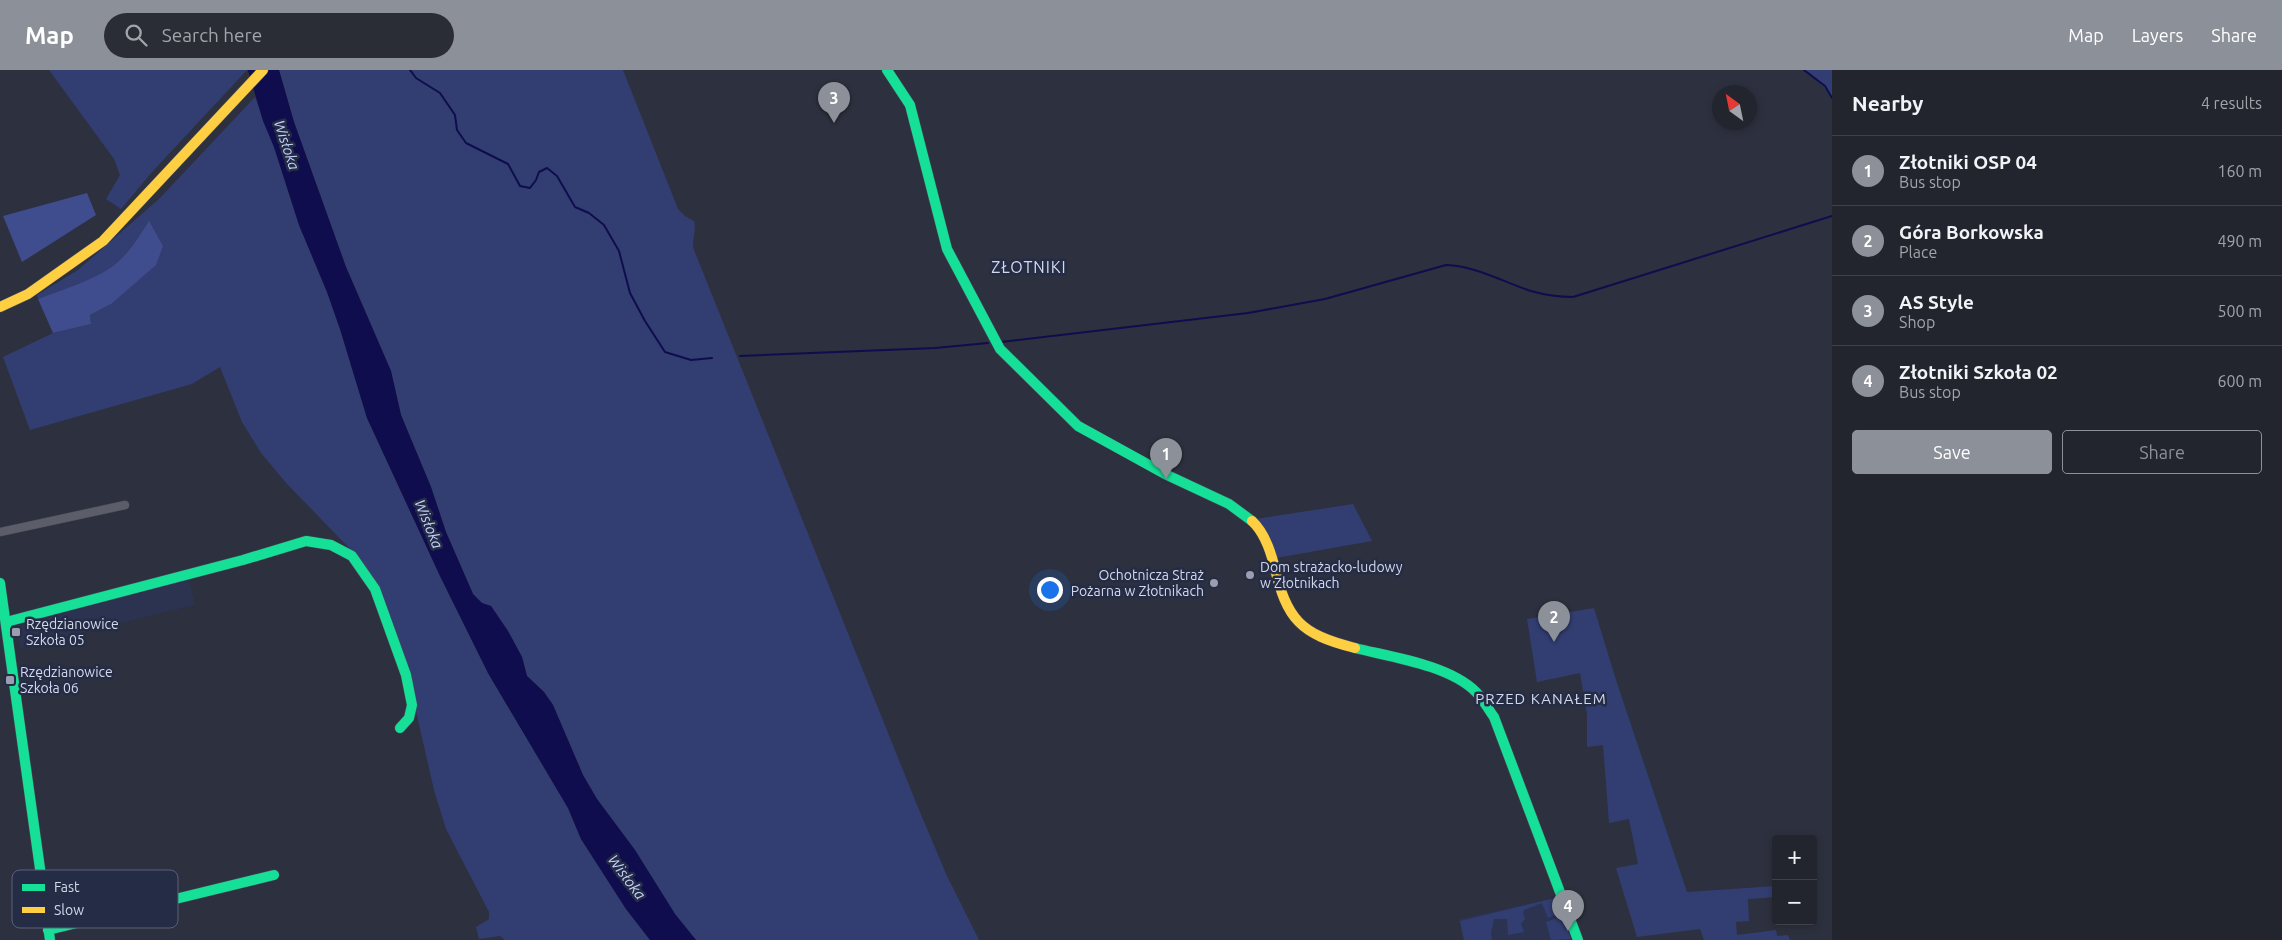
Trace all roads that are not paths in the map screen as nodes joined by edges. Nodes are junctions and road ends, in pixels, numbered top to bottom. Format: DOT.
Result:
graph roads {
  1 [pos="263,70"];
  2 [pos="887,70"];
  3 [pos="0,307"];
  4 [pos="125,505"];
  5 [pos="0,532"];
  6 [pos="0,583"];
  7 [pos="6,622"];
  8 [pos="400,728"];
  9 [pos="40,870"];
  10 [pos="274,875"];
  11 [pos="178,901"];
  12 [pos="75,928"];
  13 [pos="49,935"];
  14 [pos="1578,940"];
  1 -- 3 [label="street"];
  2 -- 14 [label="street"];
  4 -- 5 [label="street"];
  6 -- 7 [label="street"];
  7 -- 8 [label="street"];
  7 -- 9 [label="street"];
  10 -- 11 [label="street"];
  12 -- 13 [label="street"];
}
